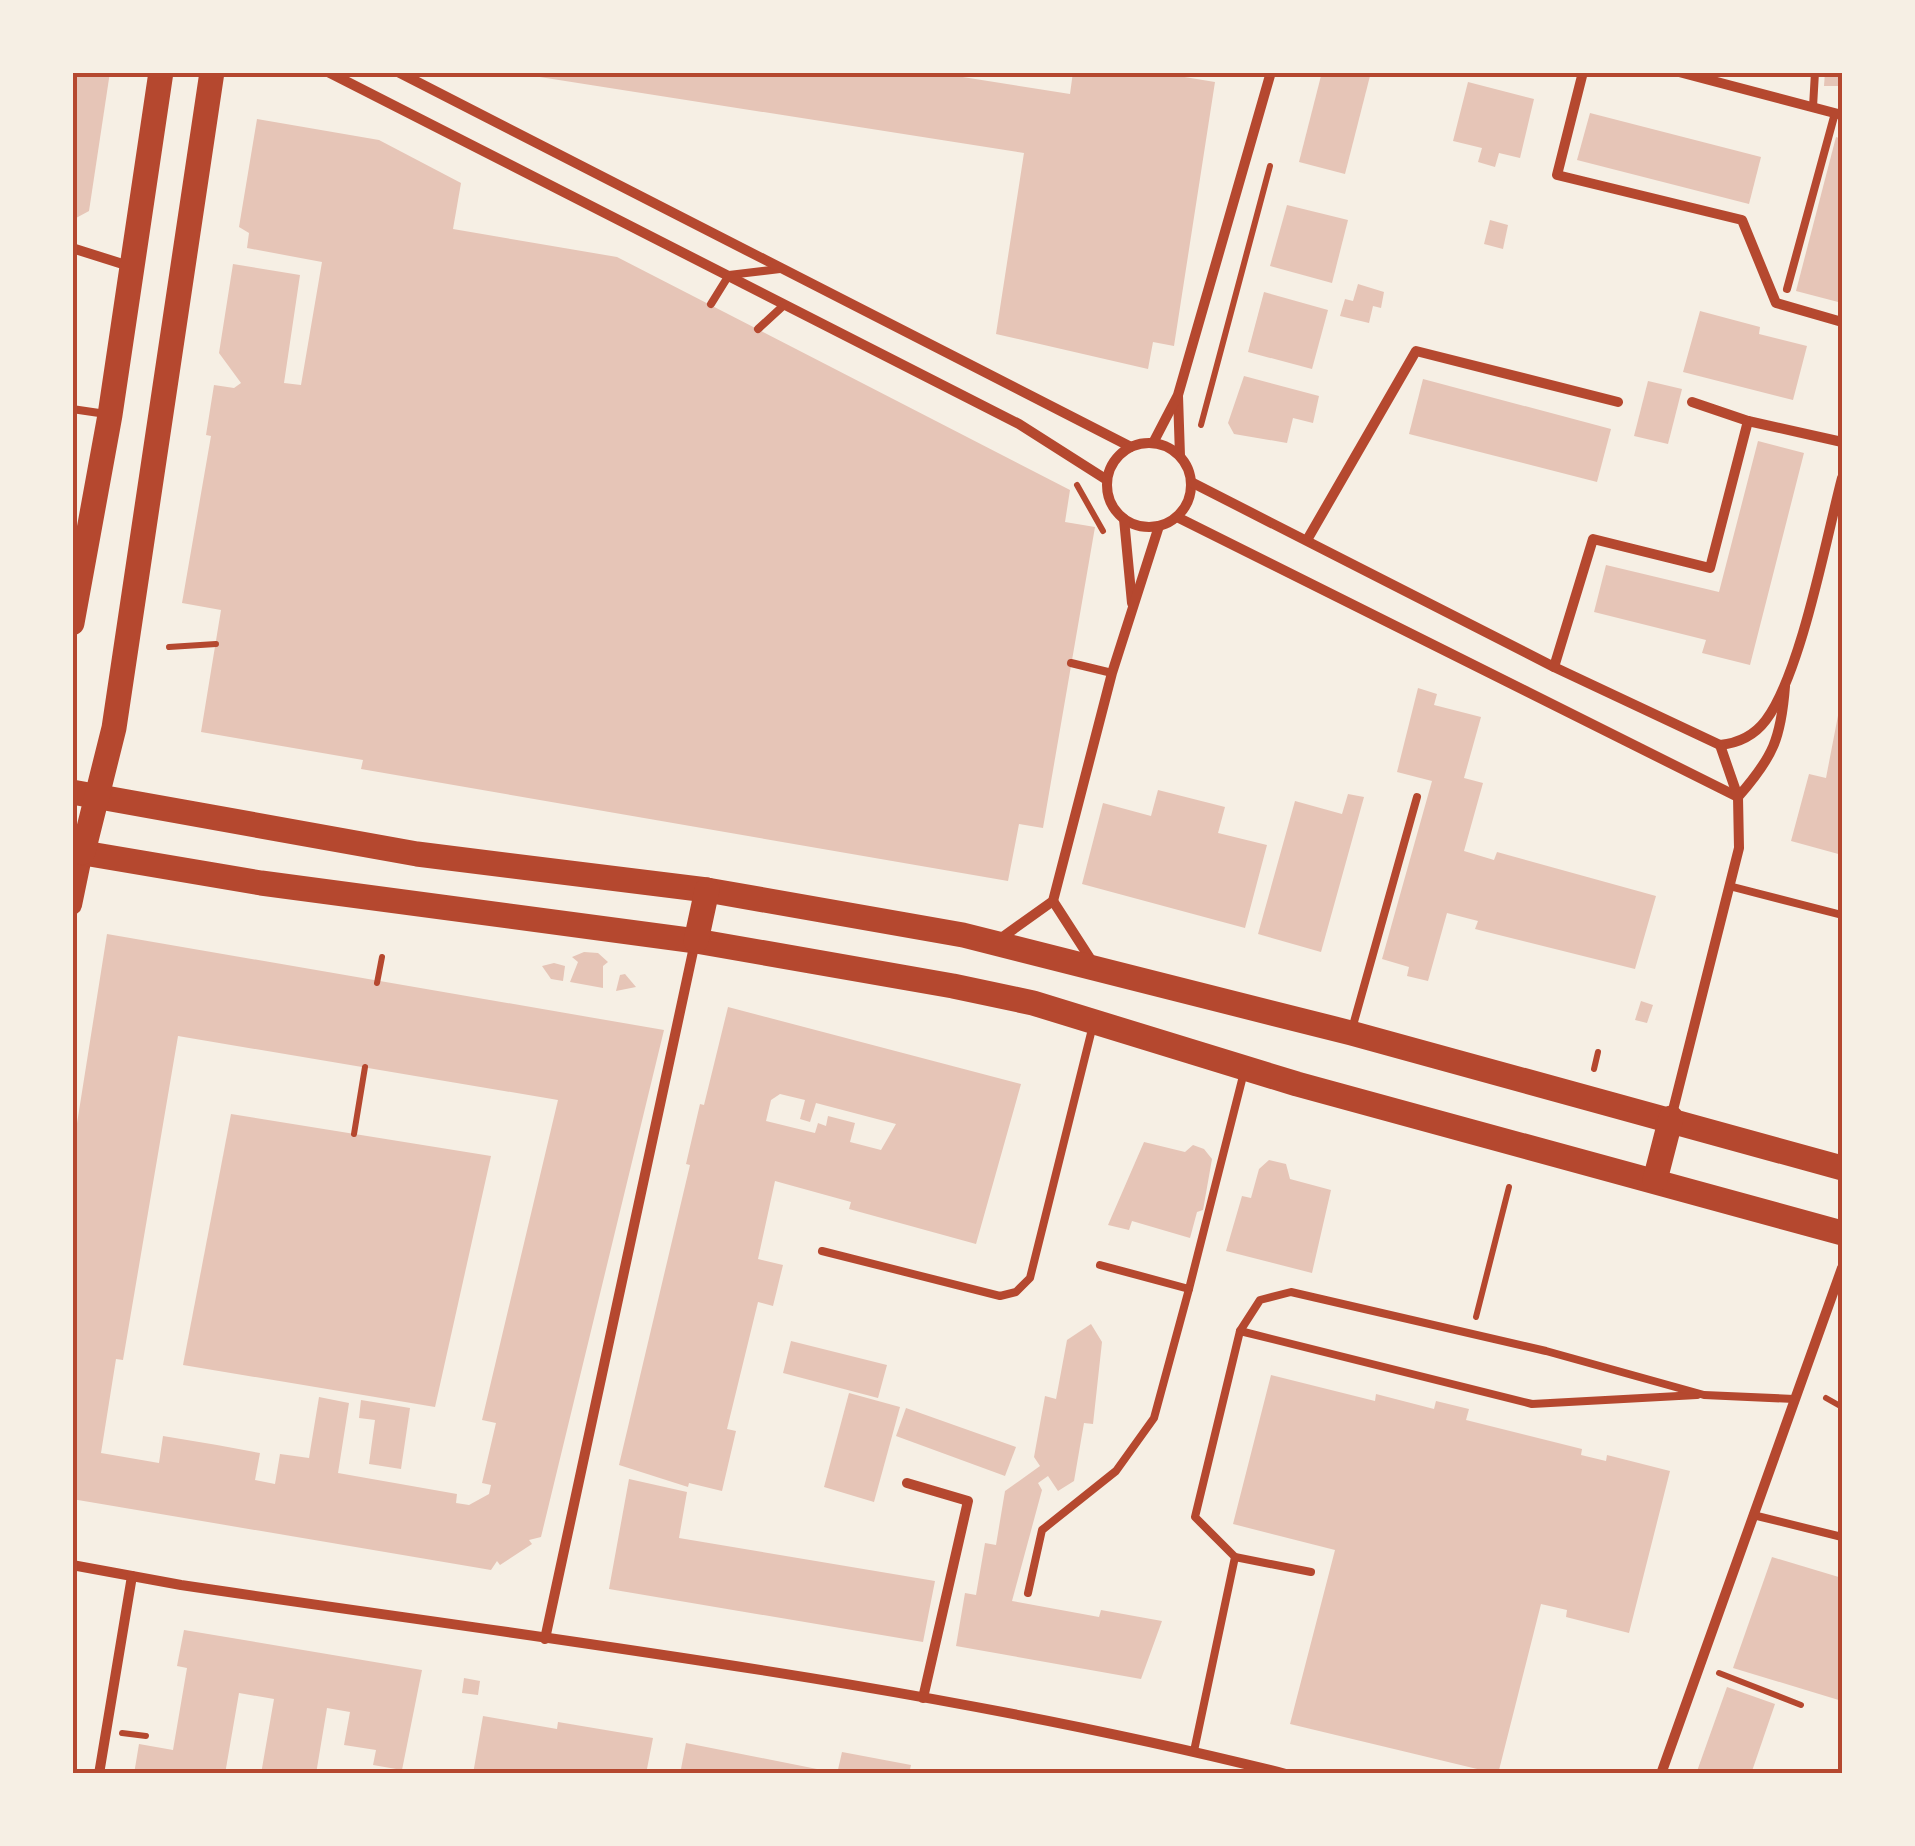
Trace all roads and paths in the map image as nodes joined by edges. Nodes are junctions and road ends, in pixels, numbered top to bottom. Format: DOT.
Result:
graph roads {
  1 [pos="161,72"];
  2 [pos="328,72"];
  3 [pos="398,72"];
  4 [pos="1272,72"];
  5 [pos="1584,72"];
  6 [pos="1680,72"];
  7 [pos="1814,72"];
  8 [pos="217,77"];
  9 [pos="1813,107"];
  10 [pos="1839,114"];
  11 [pos="1273,155"];
  12 [pos="72,248"];
  13 [pos="131,267"];
  14 [pos="782,269"];
  15 [pos="729,275"];
  16 [pos="1787,289"];
  17 [pos="712,304"];
  18 [pos="782,306"];
  19 [pos="1842,322"];
  20 [pos="758,328"];
  21 [pos="1178,396"];
  22 [pos="1618,402"];
  23 [pos="1692,402"];
  24 [pos="72,409"];
  25 [pos="110,415"];
  26 [pos="1748,421"];
  27 [pos="1198,438"];
  28 [pos="1842,442"];
  29 [pos="1153,443"];
  30 [pos="1131,447"];
  31 [pos="1180,456"];
  32 [pos="1842,478"];
  33 [pos="1107,480"];
  34 [pos="1191,482"];
  35 [pos="1177,516"];
  36 [pos="1124,519"];
  37 [pos="1159,526"];
  38 [pos="1307,540"];
  39 [pos="1132,607"];
  40 [pos="72,623"];
  41 [pos="216,644"];
  42 [pos="169,647"];
  43 [pos="1071,663"];
  44 [pos="1554,667"];
  45 [pos="1112,673"];
  46 [pos="1785,686"];
  47 [pos="1720,745"];
  48 [pos="85,795"];
  49 [pos="1416,797"];
  50 [pos="1738,797"];
  51 [pos="78,852"];
  52 [pos="1729,886"];
  53 [pos="707,890"];
  54 [pos="1053,902"];
  55 [pos="72,905"];
  56 [pos="1842,915"];
  57 [pos="696,941"];
  58 [pos="995,943"];
  59 [pos="382,958"];
  60 [pos="1096,968"];
  61 [pos="377,983"];
  62 [pos="1094,1020"];
  63 [pos="1351,1033"];
  64 [pos="1598,1052"];
  65 [pos="1245,1067"];
  66 [pos="364,1068"];
  67 [pos="1594,1068"];
  68 [pos="1671,1118"];
  69 [pos="354,1134"];
  70 [pos="1842,1168"];
  71 [pos="1655,1180"];
  72 [pos="1509,1187"];
  73 [pos="1842,1233"];
  74 [pos="822,1251"];
  75 [pos="1100,1266"];
  76 [pos="1842,1268"];
  77 [pos="1189,1289"];
  78 [pos="1240,1332"];
  79 [pos="1471,1334"];
  80 [pos="1704,1394"];
  81 [pos="1826,1398"];
  82 [pos="1794,1400"];
  83 [pos="1842,1407"];
  84 [pos="906,1483"];
  85 [pos="1753,1514"];
  86 [pos="1842,1537"];
  87 [pos="1234,1557"];
  88 [pos="72,1564"];
  89 [pos="1311,1572"];
  90 [pos="132,1576"];
  91 [pos="1028,1593"];
  92 [pos="545,1639"];
  93 [pos="1699,1666"];
  94 [pos="923,1698"];
  95 [pos="1801,1705"];
  96 [pos="1194,1750"];
  97 [pos="100,1774"];
  98 [pos="1286,1774"];
  99 [pos="1661,1774"];
  1 -- 13 [label="main road"];
  2 -- 15 [label="street"];
  3 -- 14 [label="street"];
  4 -- 21 [label="street"];
  5 -- 19 [label="street"];
  6 -- 9 [label="street"];
  7 -- 9 [label="lane"];
  8 -- 48 [label="main road"];
  9 -- 10 [label="street"];
  10 -- 16 [label="lane"];
  11 -- 27 [label="path"];
  12 -- 13 [label="street"];
  13 -- 25 [label="main road"];
  14 -- 15 [label="lane"];
  14 -- 30 [label="street"];
  15 -- 17 [label="lane"];
  15 -- 18 [label="street"];
  18 -- 20 [label="lane"];
  18 -- 33 [label="street"];
  21 -- 29 [label="street"];
  21 -- 31 [label="street"];
  22 -- 38 [label="street"];
  23 -- 26 [label="street"];
  24 -- 25 [label="lane"];
  25 -- 40 [label="main road"];
  26 -- 28 [label="street"];
  26 -- 44 [label="street"];
  29 -- 30 [label="street"];
  29 -- 31 [label="street"];
  30 -- 33 [label="street"];
  31 -- 34 [label="street"];
  32 -- 46 [label="street"];
  33 -- 36 [label="street"];
  34 -- 35 [label="street"];
  34 -- 38 [label="street"];
  35 -- 37 [label="street"];
  35 -- 50 [label="street"];
  36 -- 37 [label="street"];
  36 -- 39 [label="street"];
  37 -- 39 [label="street"];
  38 -- 44 [label="street"];
  39 -- 45 [label="street"];
  41 -- 42 [label="path"];
  43 -- 45 [label="lane"];
  44 -- 47 [label="street"];
  45 -- 54 [label="street"];
  46 -- 47 [label="street"];
  46 -- 50 [label="street"];
  47 -- 50 [label="street"];
  48 -- 51 [label="main road"];
  48 -- 53 [label="main road"];
  49 -- 63 [label="lane"];
  50 -- 52 [label="street"];
  51 -- 55 [label="main road"];
  51 -- 57 [label="main road"];
  52 -- 56 [label="lane"];
  52 -- 68 [label="street"];
  53 -- 57 [label="main road"];
  53 -- 58 [label="main road"];
  54 -- 58 [label="street"];
  54 -- 60 [label="street"];
  57 -- 62 [label="main road"];
  57 -- 92 [label="street"];
  58 -- 60 [label="main road"];
  59 -- 61 [label="path"];
  60 -- 63 [label="main road"];
  62 -- 65 [label="main road"];
  62 -- 74 [label="lane"];
  63 -- 68 [label="main road"];
  64 -- 67 [label="path"];
  65 -- 71 [label="main road"];
  65 -- 77 [label="lane"];
  66 -- 69 [label="path"];
  68 -- 70 [label="main road"];
  68 -- 71 [label="main road"];
  71 -- 73 [label="main road"];
  72 -- 79 [label="path"];
  75 -- 77 [label="lane"];
  76 -- 82 [label="street"];
  77 -- 91 [label="lane"];
  78 -- 79 [label="lane"];
  78 -- 80 [label="lane"];
  78 -- 87 [label="lane"];
  79 -- 80 [label="lane"];
  80 -- 82 [label="lane"];
  81 -- 83 [label="path"];
  82 -- 85 [label="street"];
  84 -- 94 [label="street"];
  85 -- 86 [label="lane"];
  85 -- 93 [label="street"];
  87 -- 89 [label="lane"];
  87 -- 96 [label="lane"];
  88 -- 90 [label="street"];
  90 -- 92 [label="street"];
  90 -- 97 [label="street"];
  92 -- 94 [label="street"];
  93 -- 95 [label="path"];
  93 -- 99 [label="street"];
  94 -- 96 [label="street"];
  96 -- 98 [label="street"];
}
